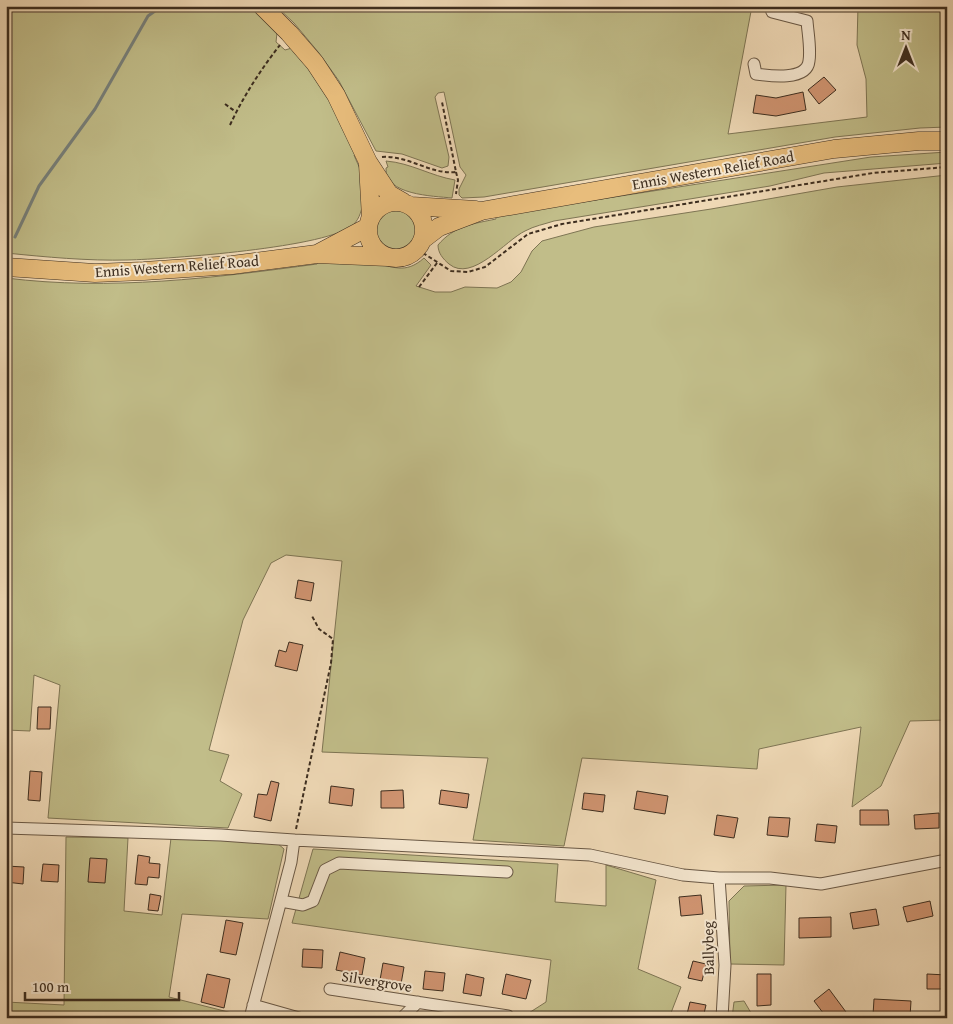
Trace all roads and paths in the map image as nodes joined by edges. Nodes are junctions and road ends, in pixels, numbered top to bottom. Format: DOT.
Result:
graph roads {
  1 [pos="262,6"];
  2 [pos="770,6"];
  3 [pos="289,33"];
  4 [pos="754,64"];
  5 [pos="442,102"];
  6 [pos="225,104"];
  7 [pos="236,112"];
  8 [pos="230,125"];
  9 [pos="947,140"];
  10 [pos="368,162"];
  11 [pos="947,167"];
  12 [pos="456,172"];
  13 [pos="456,200"];
  14 [pos="407,204"];
  15 [pos="481,211"];
  16 [pos="369,223"];
  17 [pos="420,244"];
  18 [pos="317,254"];
  19 [pos="388,257"];
  20 [pos="437,263"];
  21 [pos="6,267"];
  22 [pos="419,287"];
  23 [pos="312,616"];
  24 [pos="6,828"];
  25 [pos="294,840"];
  26 [pos="947,860"];
  27 [pos="507,872"];
  28 [pos="719,878"];
  29 [pos="281,901"];
  30 [pos="330,989"];
  31 [pos="418,1002"];
  32 [pos="253,1004"];
  33 [pos="508,1016"];
  34 [pos="250,1018"];
  35 [pos="299,1018"];
  36 [pos="402,1018"];
  37 [pos="722,1018"];
  1 -- 3 [label="main road"];
  2 -- 4 [label="street"];
  3 -- 7 [label="path"];
  3 -- 10 [label="main road"];
  5 -- 12 [label="path"];
  6 -- 7 [label="path"];
  7 -- 8 [label="path"];
  9 -- 15 [label="main road, Ennis Western Relief Road"];
  10 -- 12 [label="path"];
  10 -- 14 [label="main road"];
  10 -- 16 [label="main road"];
  11 -- 20 [label="path"];
  12 -- 13 [label="path"];
  14 -- 15 [label="main road, Ennis Western Relief Road"];
  14 -- 16 [label="main road"];
  14 -- 17 [label="main road"];
  15 -- 17 [label="main road, Ennis Western Relief Road"];
  16 -- 18 [label="main road, Ennis Western Relief Road"];
  16 -- 19 [label="main road"];
  17 -- 19 [label="main road"];
  17 -- 20 [label="path"];
  18 -- 19 [label="main road, Ennis Western Relief Road"];
  18 -- 21 [label="main road, Ennis Western Relief Road"];
  20 -- 22 [label="path"];
  23 -- 25 [label="path"];
  24 -- 25 [label="street"];
  25 -- 28 [label="street"];
  25 -- 29 [label="street"];
  26 -- 28 [label="street"];
  27 -- 29 [label="street"];
  28 -- 37 [label="street, Ballybeg"];
  29 -- 32 [label="street"];
  30 -- 31 [label="street, Silvergrove"];
  31 -- 33 [label="street, Silvergrove"];
  31 -- 36 [label="street, Silvergrove"];
  32 -- 34 [label="street"];
  32 -- 35 [label="street"];
}
